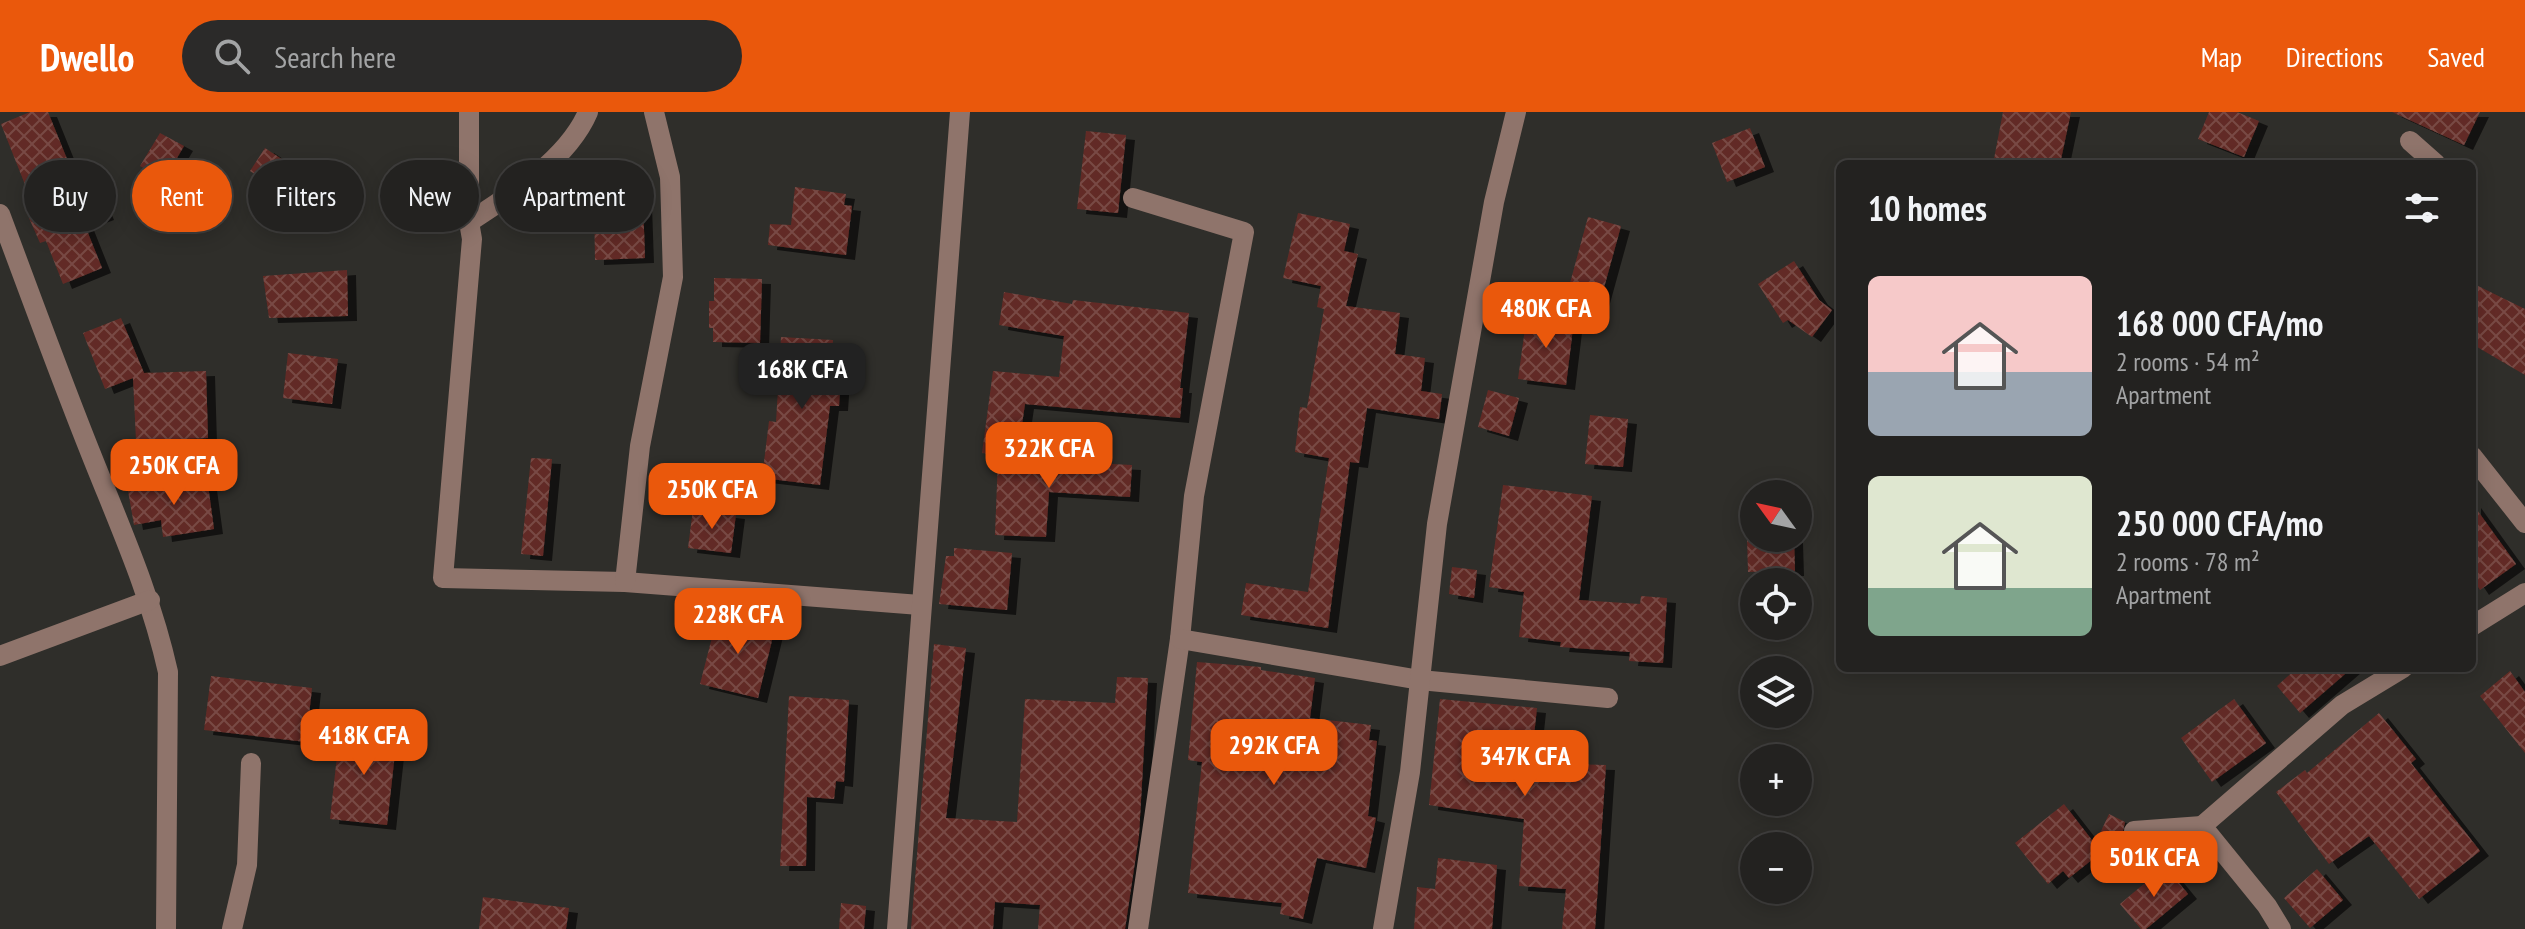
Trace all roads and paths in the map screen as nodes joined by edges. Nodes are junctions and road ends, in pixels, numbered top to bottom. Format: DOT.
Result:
graph roads {
  1 [pos="469,112"];
  2 [pos="588,112"];
  3 [pos="654,112"];
  4 [pos="960,112"];
  5 [pos="1516,112"];
  6 [pos="2410,141"];
  7 [pos="469,160"];
  8 [pos="2431,160"];
  9 [pos="1133,198"];
  10 [pos="0,214"];
  11 [pos="479,215"];
  12 [pos="471,232"];
  13 [pos="2476,461"];
  14 [pos="2525,523"];
  15 [pos="625,582"];
  16 [pos="2525,593"];
  17 [pos="150,600"];
  18 [pos="920,605"];
  19 [pos="2476,624"];
  20 [pos="1180,639"];
  21 [pos="0,656"];
  22 [pos="2396,672"];
  23 [pos="1420,680"];
  24 [pos="1608,698"];
  25 [pos="251,763"];
  26 [pos="2202,826"];
  27 [pos="2134,831"];
  28 [pos="166,929"];
  29 [pos="232,929"];
  30 [pos="897,929"];
  31 [pos="1138,929"];
  32 [pos="1383,929"];
  33 [pos="2281,929"];
  1 -- 7 [label="street"];
  2 -- 11 [label="street"];
  3 -- 15 [label="street"];
  4 -- 18 [label="street"];
  5 -- 23 [label="street"];
  6 -- 8 [label="street"];
  9 -- 20 [label="street"];
  10 -- 17 [label="street"];
  12 -- 15 [label="street"];
  13 -- 14 [label="street"];
  15 -- 18 [label="street"];
  16 -- 19 [label="street"];
  17 -- 21 [label="street"];
  17 -- 28 [label="street"];
  18 -- 30 [label="street"];
  20 -- 23 [label="street"];
  20 -- 31 [label="street"];
  22 -- 26 [label="street"];
  23 -- 24 [label="street"];
  23 -- 32 [label="street"];
  25 -- 29 [label="street"];
  26 -- 27 [label="street"];
  26 -- 33 [label="street"];
}
